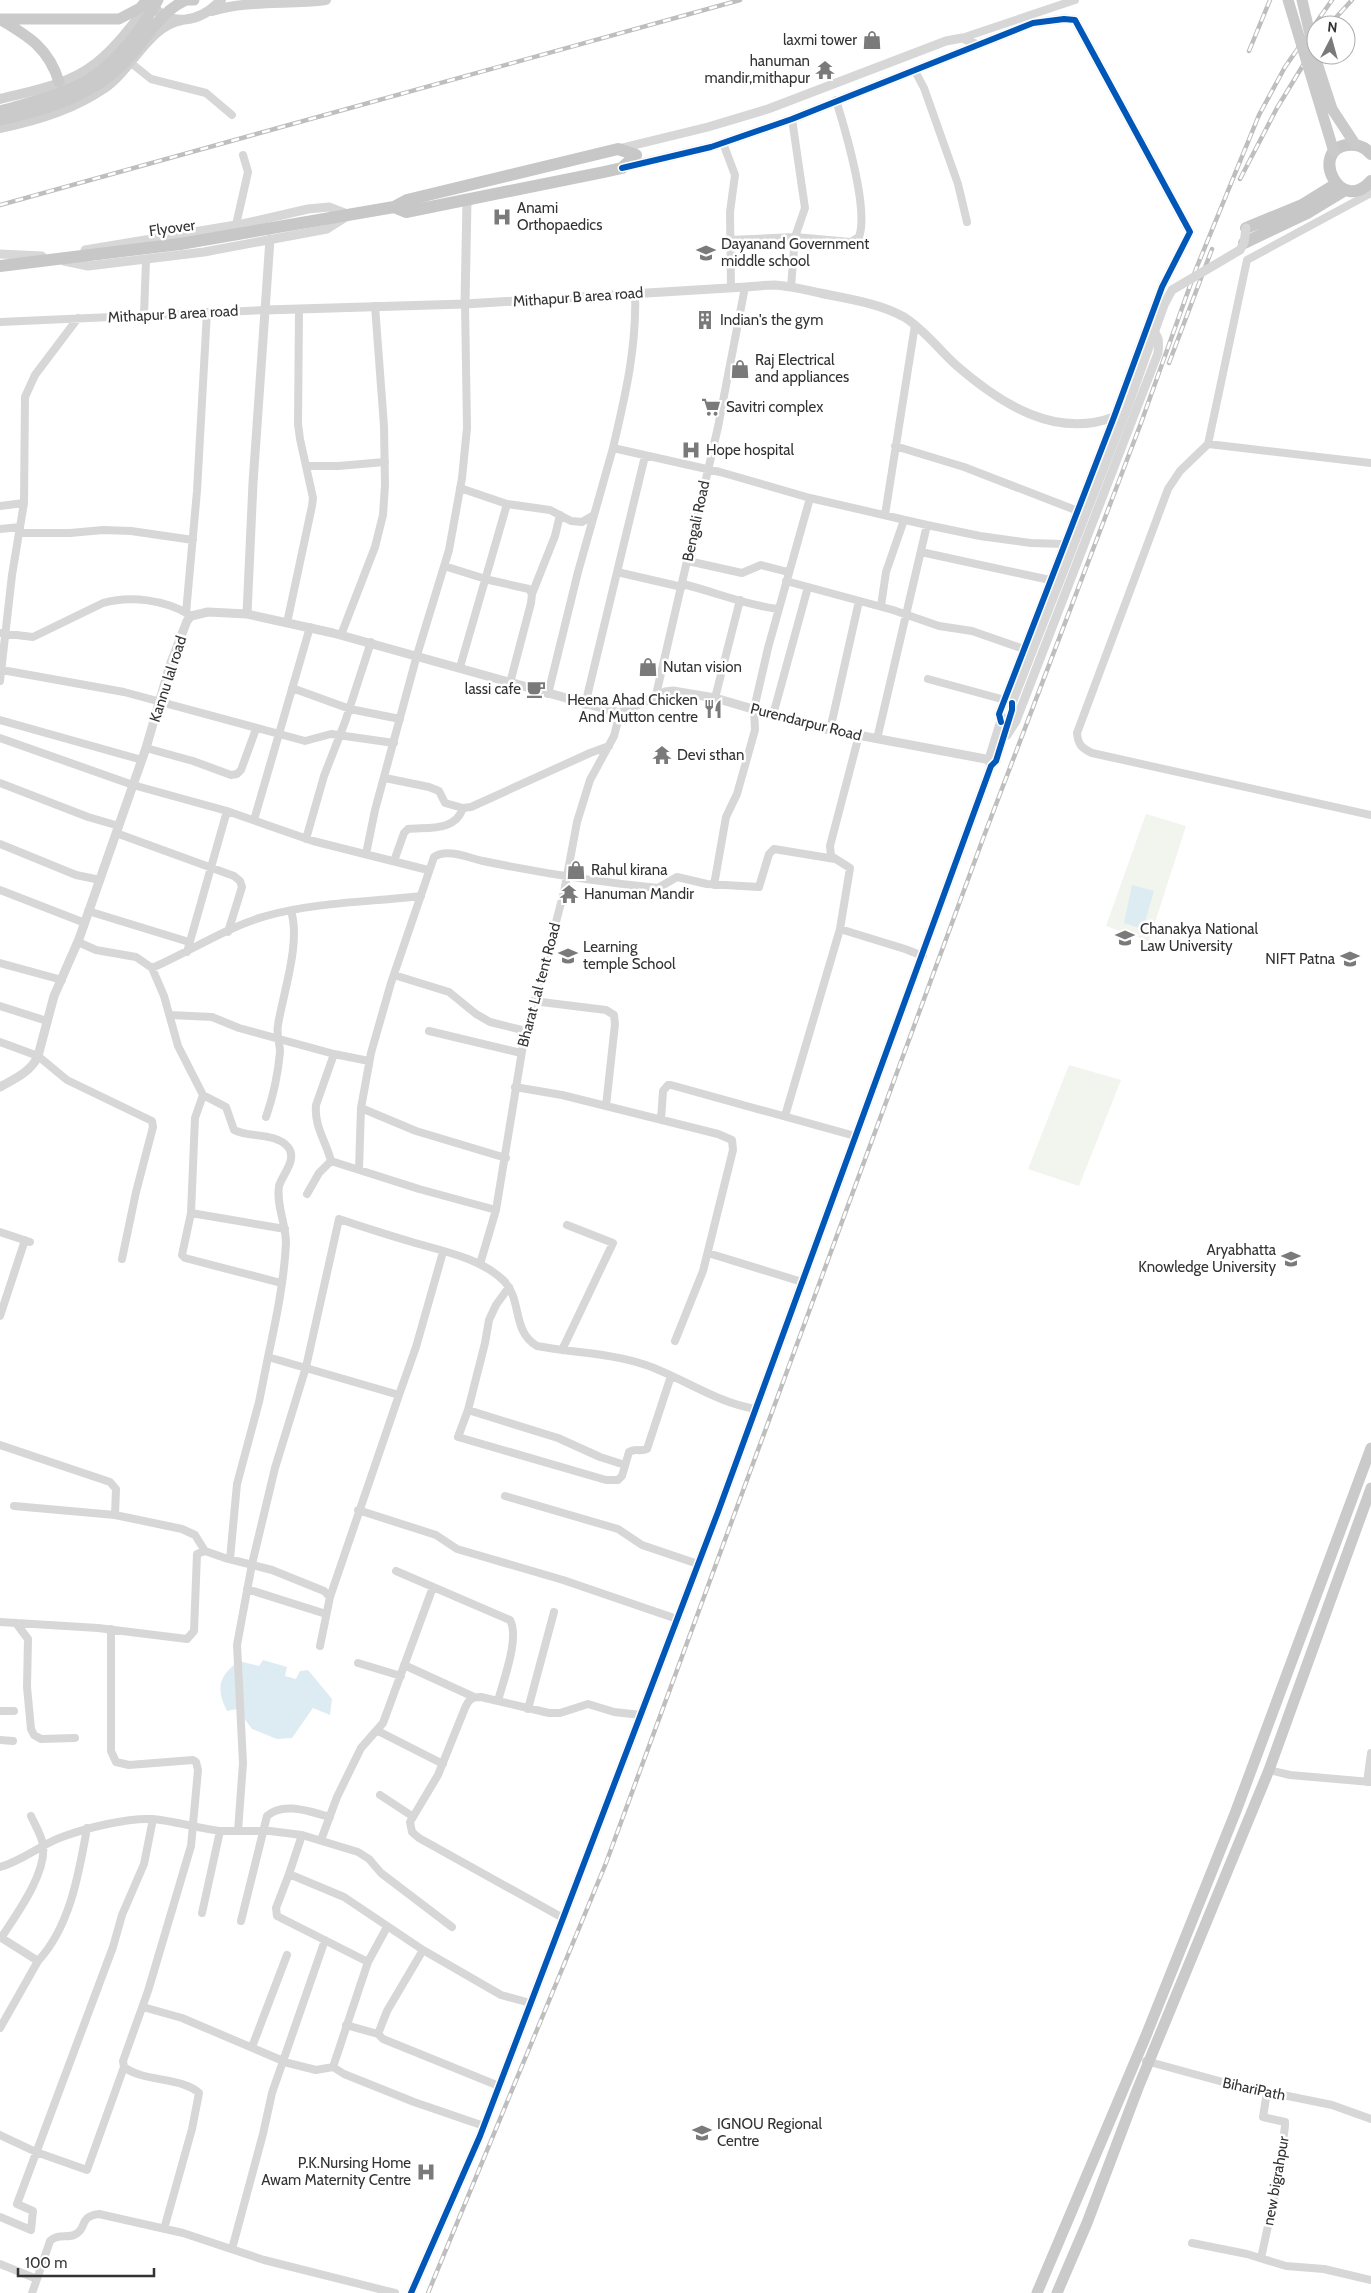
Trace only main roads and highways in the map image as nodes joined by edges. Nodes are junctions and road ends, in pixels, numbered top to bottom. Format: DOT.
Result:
graph roads {
  1 [pos="187,0"];
  2 [pos="221,0"];
  3 [pos="326,0"];
  4 [pos="1288,0"];
  5 [pos="1302,0"];
  6 [pos="151,1"];
  7 [pos="212,10"];
  8 [pos="0,19"];
  9 [pos="182,20"];
  10 [pos="59,82"];
  11 [pos="18,94"];
  12 [pos="0,99"];
  13 [pos="0,110"];
  14 [pos="0,120"];
  15 [pos="26,121"];
  16 [pos="0,128"];
  17 [pos="1355,144"];
  18 [pos="1334,152"];
  19 [pos="1371,154"];
  20 [pos="575,159"];
  21 [pos="579,177"];
  22 [pos="1371,181"];
  23 [pos="467,185"];
  24 [pos="1340,187"];
  25 [pos="467,200"];
  26 [pos="394,207"];
  27 [pos="1246,228"];
  28 [pos="1244,243"];
  29 [pos="0,266"];
  30 [pos="1371,1448"];
  31 [pos="1371,1488"];
  32 [pos="1323,1580"];
  33 [pos="1337,1584"];
  34 [pos="1268,1727"];
  35 [pos="1283,1732"];
  36 [pos="1037,2293"];
  37 [pos="1057,2293"];
  1 -- 14 [label="main road, bridge"];
  2 -- 7 [label="main road"];
  3 -- 7 [label="main road"];
  4 -- 18 [label="main road, bridge"];
  5 -- 17 [label="main road, bridge"];
  6 -- 8 [label="main road"];
  6 -- 9 [label="main road"];
  6 -- 10 [label="main road"];
  6 -- 13 [label="main road, bridge"];
  7 -- 9 [label="main road"];
  8 -- 10 [label="main road"];
  9 -- 15 [label="main road"];
  10 -- 11 [label="main road"];
  11 -- 12 [label="main road"];
  11 -- 15 [label="main road"];
  15 -- 16 [label="main road"];
  17 -- 18 [label="highway"];
  17 -- 19 [label="highway"];
  18 -- 24 [label="highway"];
  20 -- 21 [label="highway"];
  20 -- 21 [label="highway"];
  20 -- 23 [label="highway"];
  21 -- 25 [label="highway"];
  22 -- 24 [label="highway"];
  23 -- 25 [label="highway"];
  23 -- 26 [label="highway"];
  24 -- 27 [label="highway"];
  24 -- 28 [label="highway"];
  25 -- 26 [label="highway"];
  26 -- 29 [label="highway, Flyover, bridge"];
  30 -- 32 [label="main road"];
  31 -- 33 [label="main road"];
  32 -- 33 [label="main road"];
  32 -- 34 [label="main road"];
  33 -- 35 [label="main road"];
  34 -- 35 [label="main road"];
  34 -- 36 [label="main road"];
  35 -- 37 [label="main road"];
}
